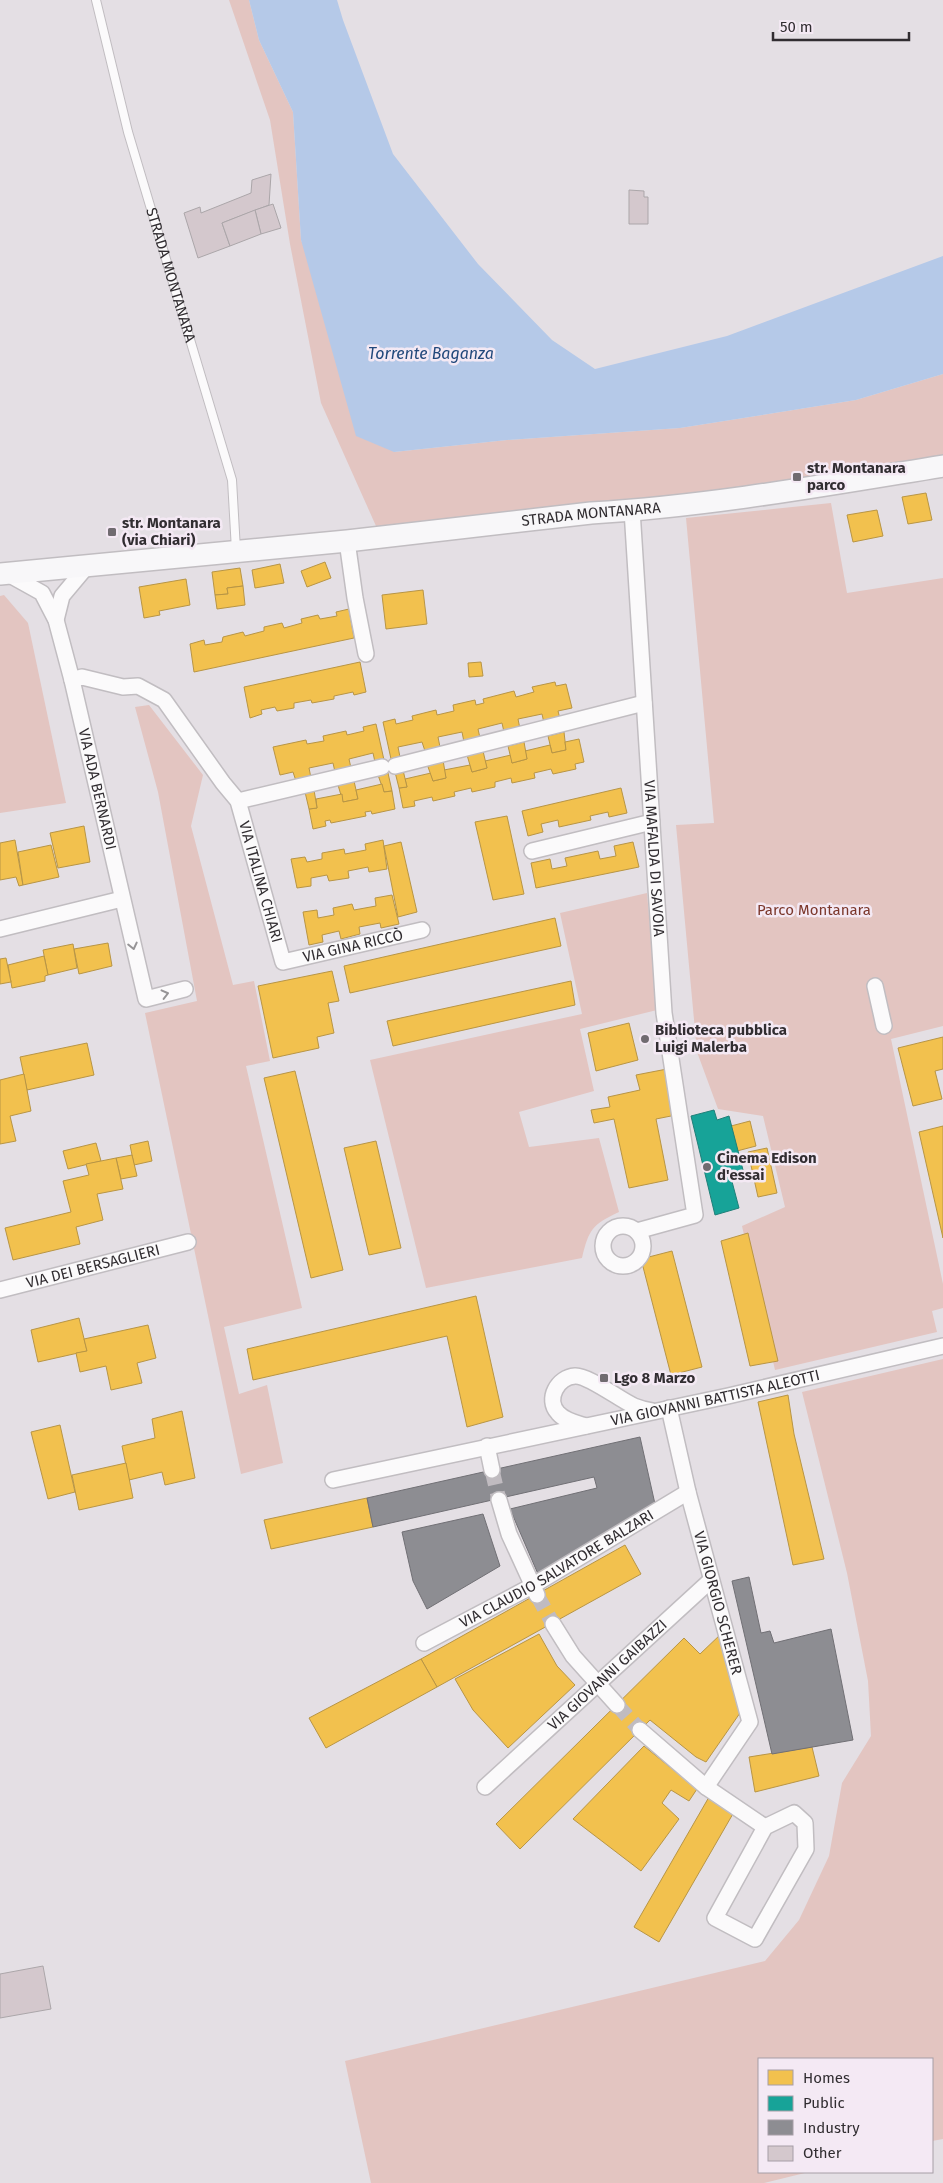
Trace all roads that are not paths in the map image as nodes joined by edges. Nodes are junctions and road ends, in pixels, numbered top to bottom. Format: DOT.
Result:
graph roads {
  1 [pos="96,0"];
  2 [pos="943,466"];
  3 [pos="632,510"];
  4 [pos="347,541"];
  5 [pos="236,552"];
  6 [pos="88,565"];
  7 [pos="50,570"];
  8 [pos="3,574"];
  9 [pos="42,593"];
  10 [pos="62,596"];
  11 [pos="56,620"];
  12 [pos="366,654"];
  13 [pos="72,680"];
  14 [pos="644,703"];
  15 [pos="238,801"];
  16 [pos="652,822"];
  17 [pos="532,851"];
  18 [pos="122,899"];
  19 [pos="0,929"];
  20 [pos="422,930"];
  21 [pos="283,962"];
  22 [pos="874,986"];
  23 [pos="185,989"];
  24 [pos="884,1026"];
  25 [pos="637,1231"];
  26 [pos="188,1242"];
  27 [pos="0,1290"];
  28 [pos="943,1346"];
  29 [pos="669,1408"];
  30 [pos="653,1412"];
  31 [pos="587,1426"];
  32 [pos="486,1446"];
  33 [pos="492,1470"];
  34 [pos="333,1480"];
  35 [pos="688,1492"];
  36 [pos="499,1500"];
  37 [pos="711,1580"];
  38 [pos="534,1590"];
  39 [pos="553,1624"];
  40 [pos="424,1642"];
  41 [pos="598,1683"];
  42 [pos="617,1705"];
  43 [pos="640,1730"];
  44 [pos="485,1787"];
  45 [pos="706,1787"];
  46 [pos="765,1827"];
  1 -- 5 [label="lane, STRADA MONTANARA"];
  2 -- 3 [label="street, STRADA MONTANARA"];
  3 -- 4 [label="street, STRADA MONTANARA"];
  3 -- 14 [label="street, VIA MAFALDA DI SAVOIA"];
  4 -- 5 [label="street, STRADA MONTANARA"];
  4 -- 12 [label="street"];
  5 -- 6 [label="street, STRADA MONTANARA"];
  6 -- 7 [label="street, STRADA MONTANARA"];
  6 -- 10 [label="street"];
  7 -- 8 [label="street, STRADA MONTANARA"];
  7 -- 9 [label="street"];
  7 -- 10 [label="street"];
  8 -- 9 [label="street"];
  9 -- 11 [label="street"];
  10 -- 11 [label="street"];
  11 -- 13 [label="street"];
  13 -- 15 [label="street, VIA ITALINA CHIARI"];
  13 -- 18 [label="street, VIA ADA BERNARDI"];
  14 -- 15 [label="street, VIA ITALINA CHIARI"];
  14 -- 16 [label="street, VIA MAFALDA DI SAVOIA"];
  15 -- 21 [label="street, VIA ITALINA CHIARI"];
  16 -- 17 [label="street"];
  16 -- 25 [label="street, VIA MAFALDA DI SAVOIA"];
  18 -- 19 [label="street"];
  18 -- 23 [label="street, VIA ADA BERNARDI, one-way"];
  20 -- 21 [label="street, VIA GINA RICCÒ"];
  22 -- 24 [label="street"];
  26 -- 27 [label="street, VIA DEI BERSAGLIERI"];
  28 -- 29 [label="street, VIA GIOVANNI BATTISTA ALEOTTI"];
  29 -- 30 [label="street, VIA GIOVANNI BATTISTA ALEOTTI"];
  29 -- 35 [label="street, VIA GIORGIO SCHERER"];
  30 -- 31 [label="street, VIA GIOVANNI BATTISTA ALEOTTI"];
  30 -- 31 [label="street"];
  31 -- 32 [label="street, VIA GIOVANNI BATTISTA ALEOTTI"];
  32 -- 33 [label="street"];
  32 -- 34 [label="street, VIA GIOVANNI BATTISTA ALEOTTI"];
  35 -- 37 [label="street, VIA GIORGIO SCHERER"];
  35 -- 38 [label="street, VIA CLAUDIO SALVATORE BALZARI"];
  36 -- 38 [label="street"];
  37 -- 41 [label="street, VIA GIOVANNI GAIBAZZI"];
  37 -- 45 [label="street, VIA GIORGIO SCHERER"];
  38 -- 40 [label="street, VIA CLAUDIO SALVATORE BALZARI"];
  39 -- 41 [label="street"];
  41 -- 42 [label="street"];
  41 -- 44 [label="street, VIA GIOVANNI GAIBAZZI"];
  43 -- 45 [label="street"];
  45 -- 46 [label="street"];
  46 -- 46 [label="street"];
}
